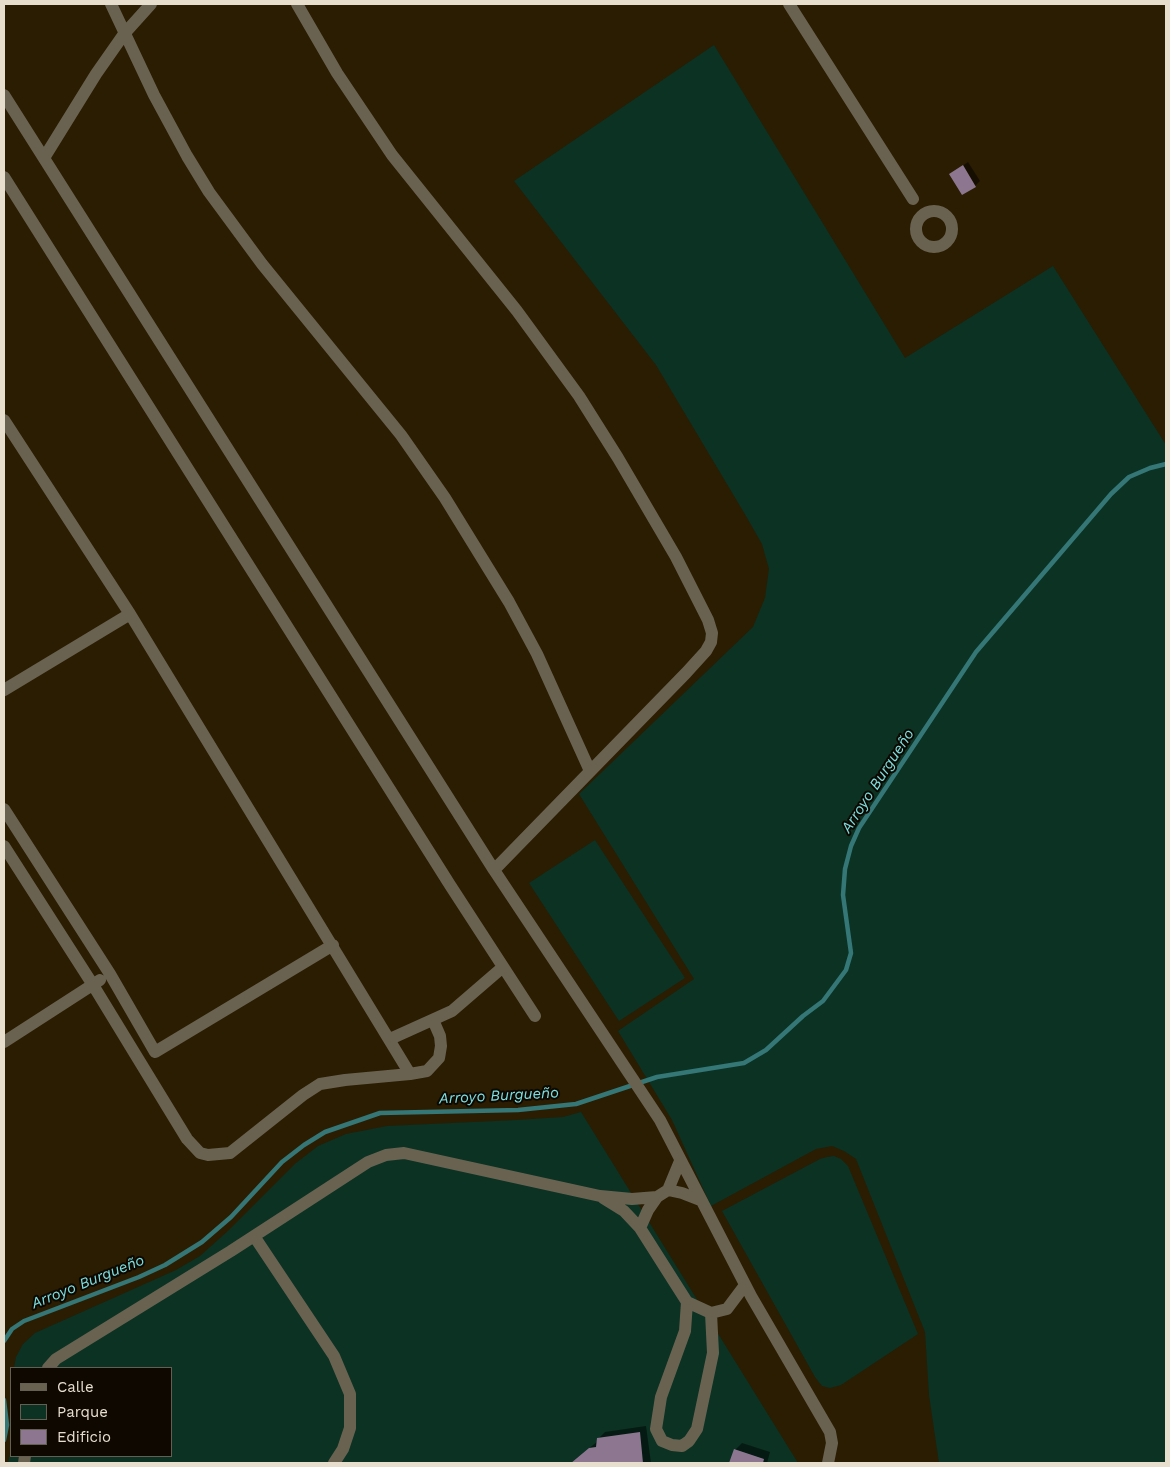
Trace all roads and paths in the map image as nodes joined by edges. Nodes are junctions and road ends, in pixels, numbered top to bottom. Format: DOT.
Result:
graph roads {
  1 [pos="111,4"];
  2 [pos="151,4"];
  3 [pos="297,4"];
  4 [pos="789,4"];
  5 [pos="124,34"];
  6 [pos="4,95"];
  7 [pos="44,158"];
  8 [pos="4,177"];
  9 [pos="913,199"];
  10 [pos="936,211"];
  11 [pos="917,224"];
  12 [pos="4,420"];
  13 [pos="130,614"];
  14 [pos="4,690"];
  15 [pos="590,771"];
  16 [pos="4,809"];
  17 [pos="4,846"];
  18 [pos="494,870"];
  19 [pos="332,945"];
  20 [pos="503,967"];
  21 [pos="110,974"];
  22 [pos="93,985"];
  23 [pos="536,1016"];
  24 [pos="433,1020"];
  25 [pos="390,1039"];
  26 [pos="4,1042"];
  27 [pos="410,1074"];
  28 [pos="680,1161"];
  29 [pos="668,1190"];
  30 [pos="600,1196"];
  31 [pos="657,1197"];
  32 [pos="700,1200"];
  33 [pos="640,1228"];
  34 [pos="254,1236"];
  35 [pos="745,1285"];
  36 [pos="687,1302"];
  37 [pos="711,1313"];
  38 [pos="49,1367"];
  39 [pos="334,1463"];
  40 [pos="828,1463"];
  1 -- 5 [label="street"];
  2 -- 5 [label="street"];
  3 -- 15 [label="street"];
  4 -- 9 [label="street"];
  5 -- 7 [label="street"];
  5 -- 15 [label="street"];
  6 -- 7 [label="street"];
  7 -- 18 [label="street"];
  8 -- 20 [label="street"];
  9 -- 10 [label="street"];
  9 -- 11 [label="street"];
  10 -- 11 [label="street"];
  10 -- 11 [label="street"];
  12 -- 13 [label="street"];
  13 -- 14 [label="street"];
  13 -- 19 [label="street"];
  15 -- 18 [label="street"];
  16 -- 21 [label="street"];
  17 -- 22 [label="street"];
  18 -- 28 [label="street"];
  19 -- 21 [label="street"];
  19 -- 25 [label="street"];
  20 -- 23 [label="street"];
  20 -- 24 [label="street"];
  21 -- 22 [label="street"];
  22 -- 26 [label="street"];
  22 -- 27 [label="street"];
  24 -- 25 [label="street"];
  24 -- 27 [label="street"];
  25 -- 27 [label="street"];
  28 -- 29 [label="street"];
  28 -- 32 [label="street"];
  29 -- 31 [label="street"];
  29 -- 32 [label="street"];
  30 -- 31 [label="street"];
  30 -- 33 [label="street"];
  30 -- 34 [label="street"];
  31 -- 33 [label="street"];
  32 -- 35 [label="street"];
  33 -- 36 [label="street"];
  34 -- 38 [label="street"];
  34 -- 39 [label="street"];
  35 -- 37 [label="street"];
  35 -- 40 [label="street"];
  36 -- 37 [label="street"];
  36 -- 37 [label="street"];
}
